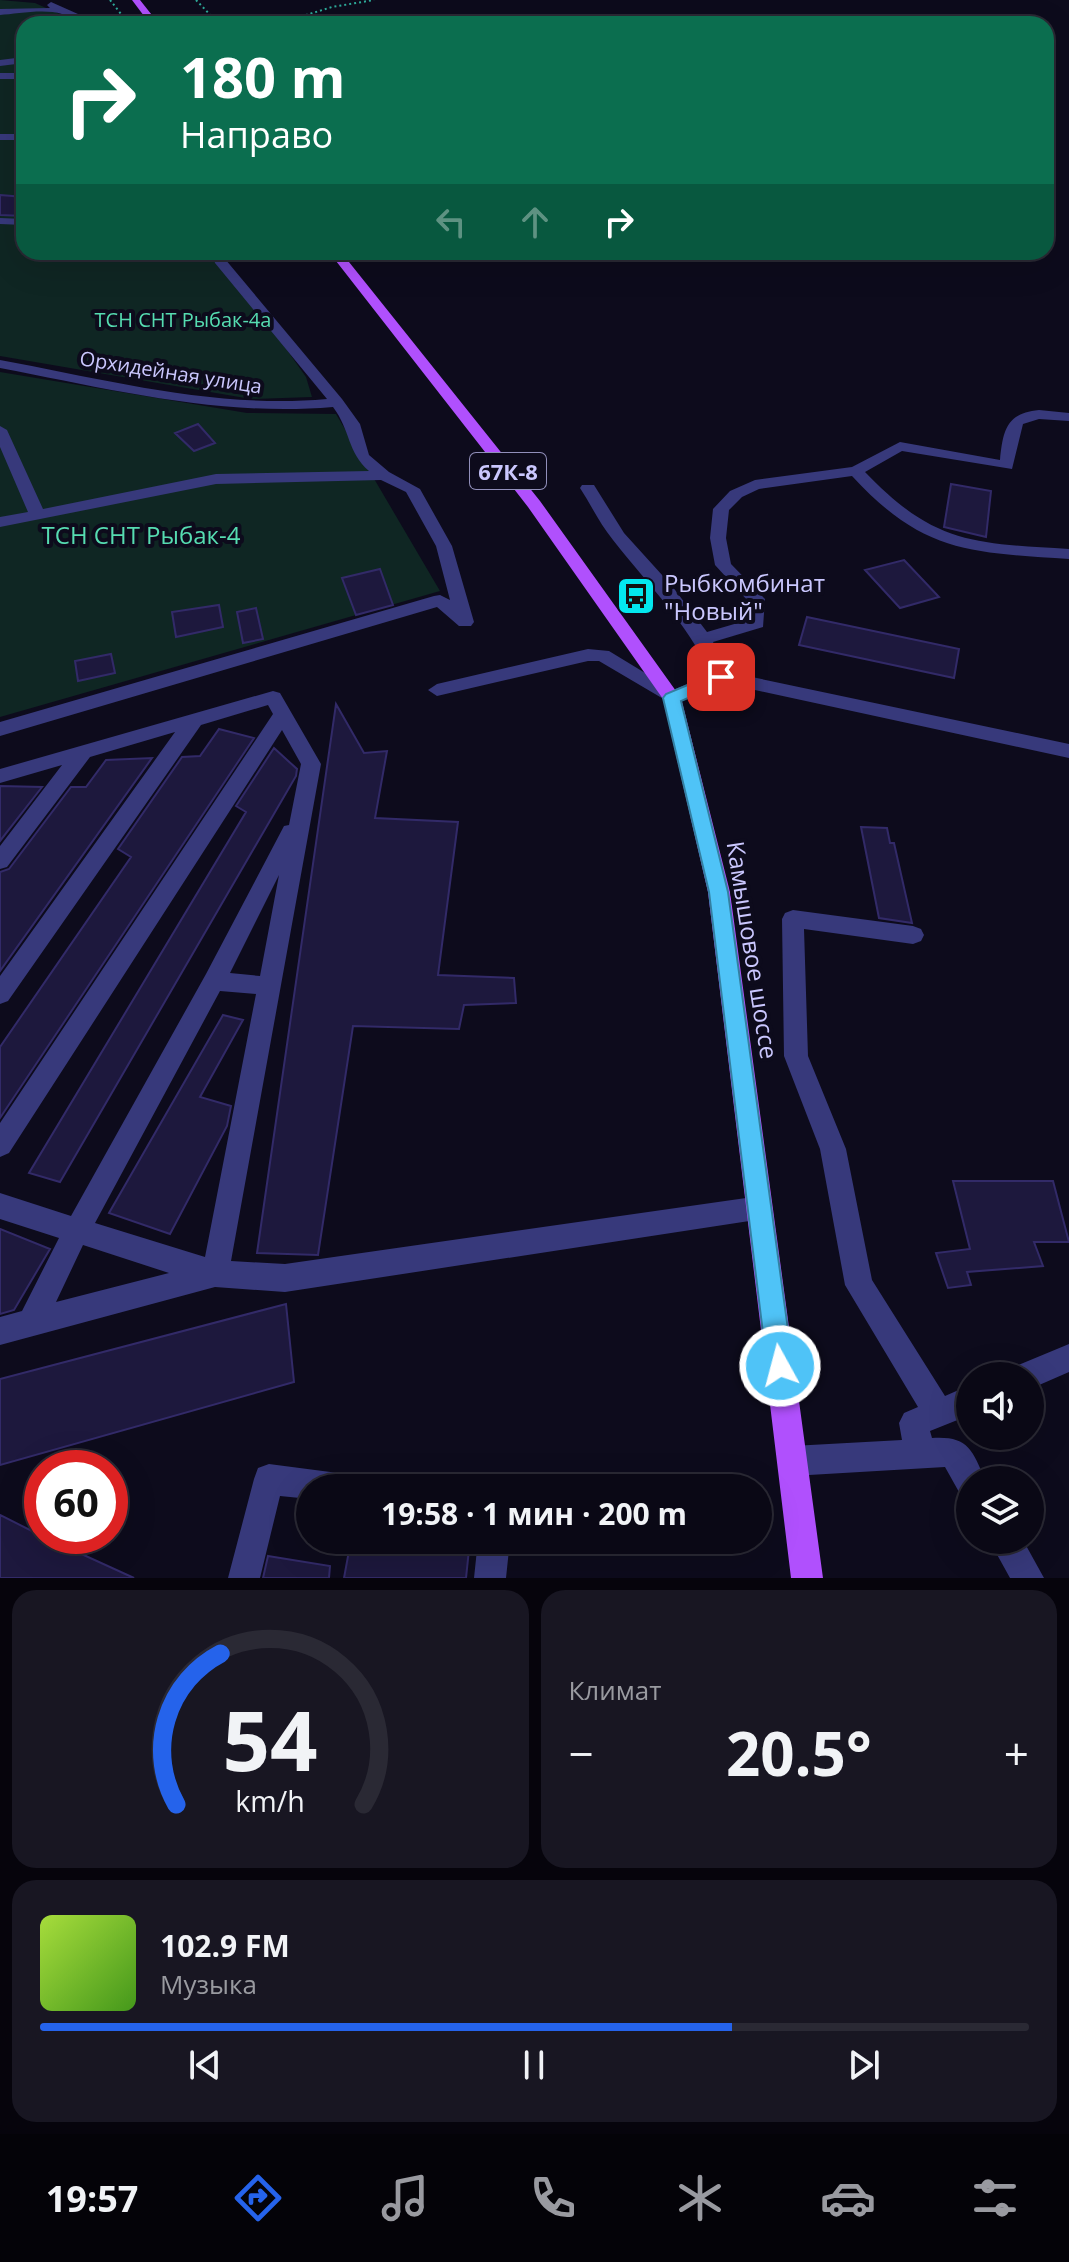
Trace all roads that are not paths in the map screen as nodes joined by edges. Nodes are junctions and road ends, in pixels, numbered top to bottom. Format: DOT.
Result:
graph roads {
  1 [pos="27,0"];
  2 [pos="136,0"];
  3 [pos="62,10"];
  4 [pos="0,12"];
  5 [pos="75,16"];
  6 [pos="149,16"];
  7 [pos="219,260"];
  8 [pos="341,260"];
  9 [pos="0,364"];
  10 [pos="337,402"];
  11 [pos="1069,417"];
  12 [pos="0,430"];
  13 [pos="856,471"];
  14 [pos="384,475"];
  15 [pos="588,488"];
  16 [pos="37,514"];
  17 [pos="0,522"];
  18 [pos="1069,554"];
  19 [pos="703,639"];
  20 [pos="721,677"];
  21 [pos="437,690"];
  22 [pos="672,698"];
  23 [pos="283,714"];
  24 [pos="194,720"];
  25 [pos="2,723"];
  26 [pos="1069,751"];
  27 [pos="83,752"];
  28 [pos="0,776"];
  29 [pos="302,811"];
  30 [pos="0,861"];
  31 [pos="913,935"];
  32 [pos="214,981"];
  33 [pos="269,986"];
  34 [pos="0,994"];
  35 [pos="0,1145"];
  36 [pos="0,1206"];
  37 [pos="760,1209"];
  38 [pos="77,1230"];
  39 [pos="215,1274"];
  40 [pos="31,1323"];
  41 [pos="0,1331"];
  42 [pos="1069,1358"];
  43 [pos="1044,1368"];
  44 [pos="956,1406"];
  45 [pos="939,1413"];
  46 [pos="920,1454"];
  47 [pos="792,1461"];
  48 [pos="961,1466"];
  49 [pos="296,1483"];
  50 [pos="493,1554"];
  51 [pos="1013,1554"];
  52 [pos="244,1578"];
  53 [pos="490,1578"];
  54 [pos="807,1578"];
  55 [pos="1028,1578"];
  1 -- 3 [label="street"];
  2 -- 6 [label="main road"];
  3 -- 4 [label="street"];
  3 -- 5 [label="street"];
  7 -- 10 [label="street"];
  8 -- 22 [label="main road, Камышовое шоссе / 67К-8"];
  9 -- 10 [label="street, Орхидейная улица"];
  10 -- 14 [label="street"];
  11 -- 13 [label="street"];
  12 -- 16 [label="street"];
  13 -- 18 [label="street"];
  13 -- 19 [label="street"];
  14 -- 16 [label="street"];
  14 -- 25 [label="street"];
  15 -- 19 [label="street"];
  16 -- 17 [label="street"];
  19 -- 20 [label="street"];
  20 -- 22 [label="street"];
  20 -- 26 [label="street"];
  21 -- 22 [label="street"];
  22 -- 37 [label="main road, Камышовое шоссе / 67К-8"];
  23 -- 24 [label="street"];
  23 -- 29 [label="street"];
  23 -- 35 [label="street"];
  24 -- 27 [label="street"];
  24 -- 34 [label="street"];
  27 -- 28 [label="street"];
  27 -- 30 [label="street"];
  29 -- 32 [label="street"];
  29 -- 33 [label="street"];
  31 -- 45 [label="street"];
  32 -- 33 [label="street"];
  32 -- 38 [label="street"];
  33 -- 39 [label="street"];
  36 -- 38 [label="street"];
  37 -- 39 [label="street"];
  37 -- 47 [label="main road, Камышовое шоссе / 67К-8"];
  38 -- 39 [label="street"];
  38 -- 40 [label="street"];
  39 -- 40 [label="street"];
  40 -- 41 [label="street"];
  42 -- 43 [label="street"];
  44 -- 45 [label="street"];
  45 -- 46 [label="street"];
  46 -- 47 [label="street"];
  46 -- 48 [label="street"];
  47 -- 54 [label="main road, Камышовое шоссе / 67К-8"];
  49 -- 52 [label="street"];
  50 -- 53 [label="street"];
  51 -- 55 [label="street"];
}
